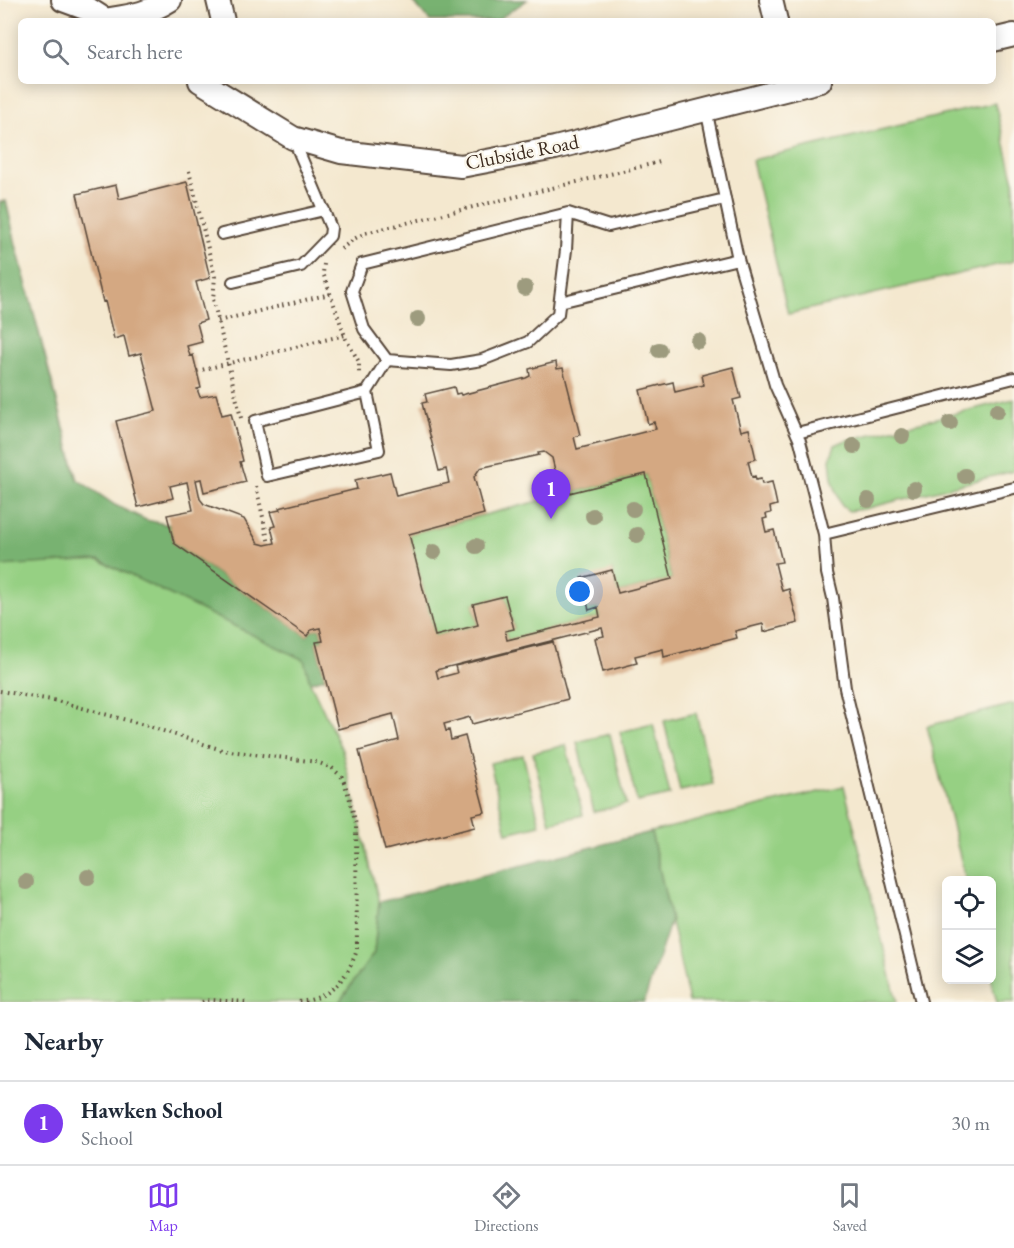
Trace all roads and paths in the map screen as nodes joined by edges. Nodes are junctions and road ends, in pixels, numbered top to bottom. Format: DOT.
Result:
graph roads {
  1 [pos="63,0"];
  2 [pos="170,0"];
  3 [pos="218,0"];
  4 [pos="771,0"];
  5 [pos="103,18"];
  6 [pos="118,18"];
  7 [pos="222,18"];
  8 [pos="775,18"];
  9 [pos="1014,35"];
  10 [pos="996,39"];
  11 [pos="205,84"];
  12 [pos="238,84"];
  13 [pos="791,84"];
  14 [pos="244,108"];
  15 [pos="706,109"];
  16 [pos="293,138"];
  17 [pos="189,171"];
  18 [pos="725,199"];
  19 [pos="324,210"];
  20 [pos="568,213"];
  21 [pos="222,234"];
  22 [pos="738,259"];
  23 [pos="233,282"];
  24 [pos="330,294"];
  25 [pos="560,302"];
  26 [pos="218,321"];
  27 [pos="345,335"];
  28 [pos="387,360"];
  29 [pos="228,363"];
  30 [pos="197,371"];
  31 [pos="1014,378"];
  32 [pos="367,392"];
  33 [pos="241,421"];
  34 [pos="797,433"];
  35 [pos="254,476"];
  36 [pos="1014,488"];
  37 [pos="824,534"];
  38 [pos="270,544"];
  39 [pos="0,690"];
  40 [pos="202,1002"];
  41 [pos="247,1002"];
  42 [pos="298,1002"];
  43 [pos="921,1002"];
  1 -- 5 [label="street"];
  2 -- 6 [label="street"];
  3 -- 7 [label="street"];
  4 -- 8 [label="street"];
  9 -- 10 [label="street"];
  11 -- 14 [label="street, Clubside Road"];
  12 -- 14 [label="street"];
  13 -- 15 [label="street, Clubside Road"];
  14 -- 16 [label="street, Clubside Road"];
  15 -- 16 [label="street, Clubside Road"];
  15 -- 18 [label="lane"];
  16 -- 19 [label="lane"];
  17 -- 26 [label="path"];
  18 -- 20 [label="lane"];
  18 -- 22 [label="lane"];
  19 -- 21 [label="lane"];
  19 -- 23 [label="lane"];
  20 -- 25 [label="lane"];
  20 -- 28 [label="lane"];
  22 -- 25 [label="lane"];
  22 -- 34 [label="lane"];
  24 -- 26 [label="path"];
  25 -- 28 [label="lane"];
  26 -- 29 [label="path"];
  27 -- 29 [label="path"];
  28 -- 32 [label="lane"];
  29 -- 30 [label="path"];
  29 -- 33 [label="path"];
  31 -- 34 [label="lane"];
  32 -- 32 [label="lane"];
  34 -- 37 [label="lane"];
  35 -- 38 [label="path"];
  36 -- 37 [label="lane"];
  37 -- 43 [label="lane"];
  39 -- 42 [label="path"];
  40 -- 41 [label="path"];
}
